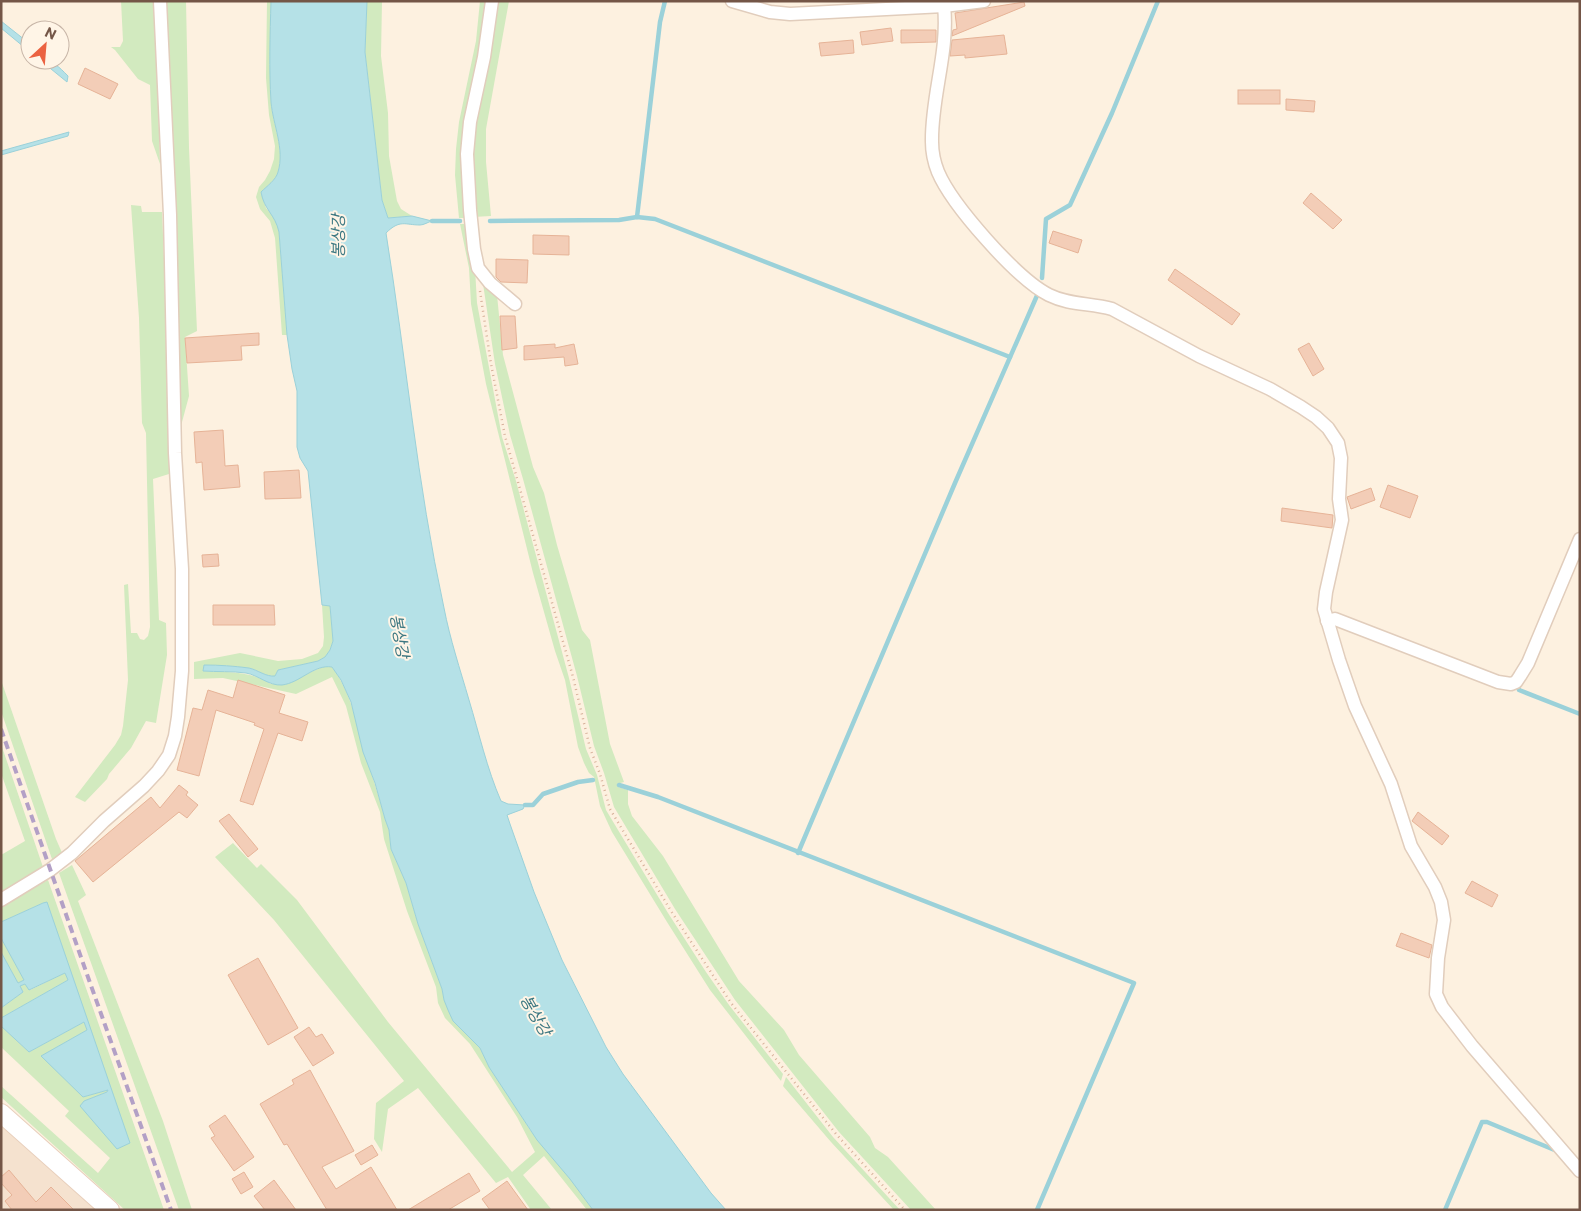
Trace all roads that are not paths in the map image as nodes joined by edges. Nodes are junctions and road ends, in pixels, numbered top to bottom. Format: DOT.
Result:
graph roads {
  1 [pos="160,1"];
  2 [pos="492,1"];
  3 [pos="732,1"];
  4 [pos="984,1"];
  5 [pos="944,6"];
  6 [pos="514,304"];
  7 [pos="1580,540"];
  8 [pos="1327,621"];
  9 [pos="1,900"];
  10 [pos="1,1113"];
  11 [pos="1580,1171"];
  12 [pos="110,1210"];
  1 -- 9 [label="street"];
  2 -- 6 [label="street"];
  3 -- 5 [label="street"];
  4 -- 5 [label="street"];
  5 -- 8 [label="street"];
  7 -- 8 [label="street"];
  8 -- 11 [label="street"];
  10 -- 12 [label="main road"];
}
